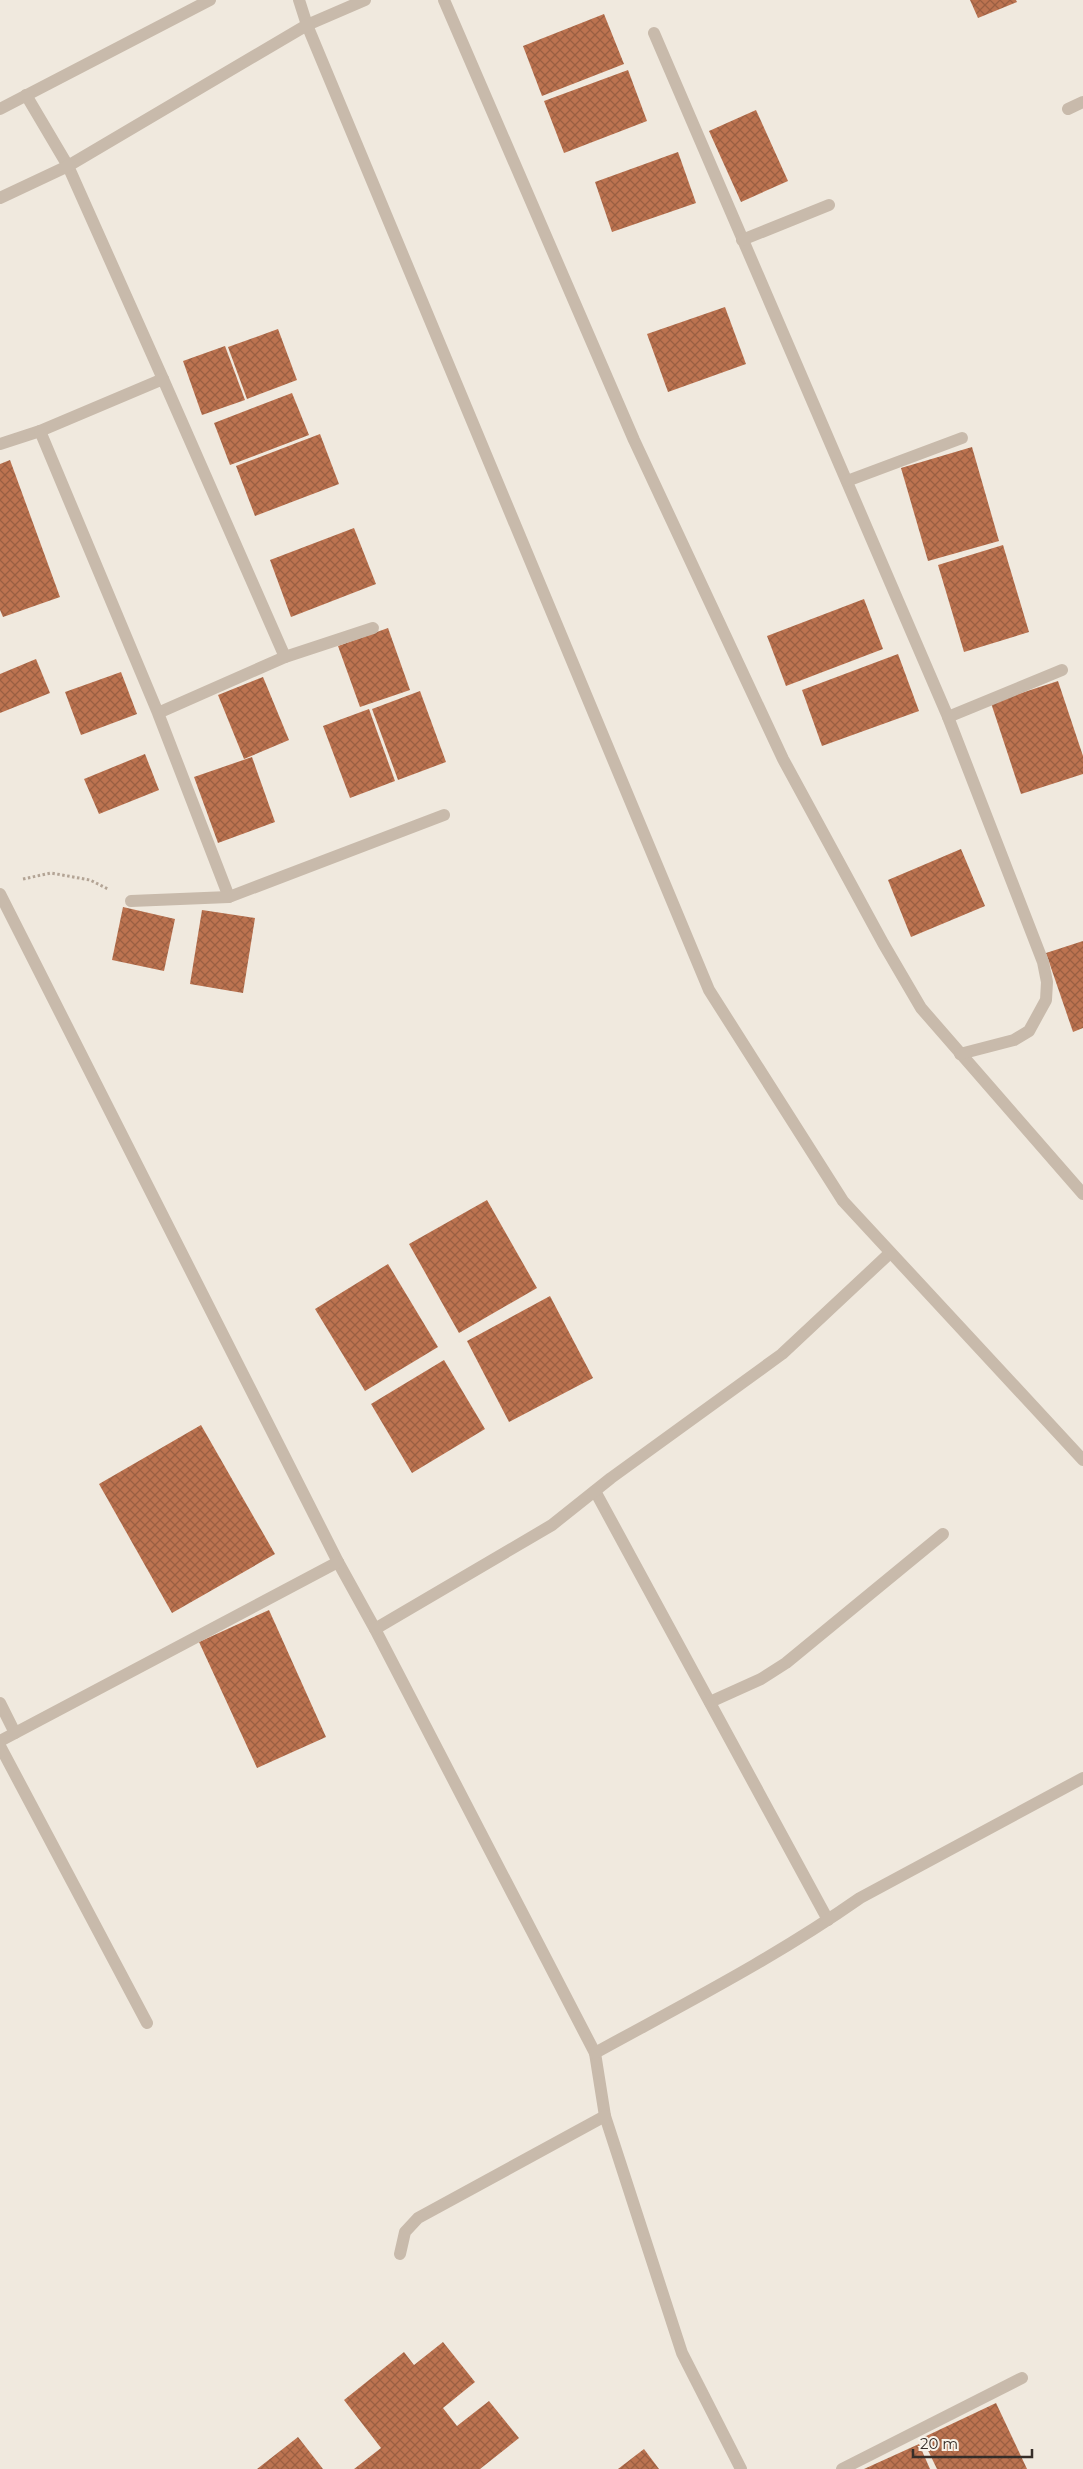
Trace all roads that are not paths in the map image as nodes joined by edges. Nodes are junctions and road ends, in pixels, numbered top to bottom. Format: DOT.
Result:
graph roads {
  1 [pos="210,0"];
  2 [pos="299,0"];
  3 [pos="365,0"];
  4 [pos="444,0"];
  5 [pos="307,25"];
  6 [pos="654,33"];
  7 [pos="26,95"];
  8 [pos="1083,102"];
  9 [pos="0,109"];
  10 [pos="1068,109"];
  11 [pos="68,166"];
  12 [pos="0,198"];
  13 [pos="829,205"];
  14 [pos="742,240"];
  15 [pos="163,379"];
  16 [pos="40,431"];
  17 [pos="962,438"];
  18 [pos="0,444"];
  19 [pos="848,481"];
  20 [pos="373,628"];
  21 [pos="285,657"];
  22 [pos="1062,670"];
  23 [pos="158,713"];
  24 [pos="948,717"];
  25 [pos="444,814"];
  26 [pos="0,894"];
  27 [pos="229,897"];
  28 [pos="131,901"];
  29 [pos="960,1054"];
  30 [pos="1083,1194"];
  31 [pos="890,1252"];
  32 [pos="1083,1460"];
  33 [pos="596,1491"];
  34 [pos="943,1534"];
  35 [pos="338,1562"];
  36 [pos="375,1629"];
  37 [pos="710,1702"];
  38 [pos="0,1703"];
  39 [pos="16,1733"];
  40 [pos="0,1741"];
  41 [pos="0,1746"];
  42 [pos="1083,1778"];
  43 [pos="828,1920"];
  44 [pos="147,2023"];
  45 [pos="595,2054"];
  46 [pos="605,2116"];
  47 [pos="400,2254"];
  48 [pos="1022,2378"];
  49 [pos="741,2469"];
  50 [pos="842,2469"];
  1 -- 7 [label="street"];
  2 -- 5 [label="street"];
  3 -- 5 [label="street"];
  4 -- 29 [label="street"];
  5 -- 11 [label="street"];
  5 -- 31 [label="street"];
  6 -- 14 [label="street"];
  7 -- 9 [label="street"];
  7 -- 11 [label="street"];
  8 -- 10 [label="street"];
  11 -- 12 [label="street"];
  11 -- 15 [label="street"];
  13 -- 14 [label="street"];
  14 -- 19 [label="street"];
  15 -- 16 [label="street"];
  15 -- 21 [label="street"];
  16 -- 18 [label="street"];
  16 -- 23 [label="street"];
  17 -- 19 [label="street"];
  19 -- 24 [label="street"];
  20 -- 21 [label="street"];
  21 -- 23 [label="street"];
  22 -- 24 [label="street"];
  23 -- 27 [label="street"];
  24 -- 29 [label="street"];
  25 -- 27 [label="street"];
  26 -- 35 [label="street"];
  27 -- 28 [label="street"];
  29 -- 30 [label="street"];
  31 -- 32 [label="street"];
  31 -- 33 [label="street"];
  33 -- 36 [label="street"];
  33 -- 37 [label="street"];
  34 -- 37 [label="street"];
  35 -- 36 [label="street"];
  35 -- 39 [label="street"];
  36 -- 45 [label="street"];
  37 -- 43 [label="street"];
  38 -- 39 [label="street"];
  39 -- 40 [label="street"];
  41 -- 44 [label="street"];
  42 -- 43 [label="street"];
  43 -- 45 [label="street"];
  45 -- 46 [label="street"];
  46 -- 47 [label="street"];
  46 -- 49 [label="street"];
  48 -- 50 [label="street"];
}
